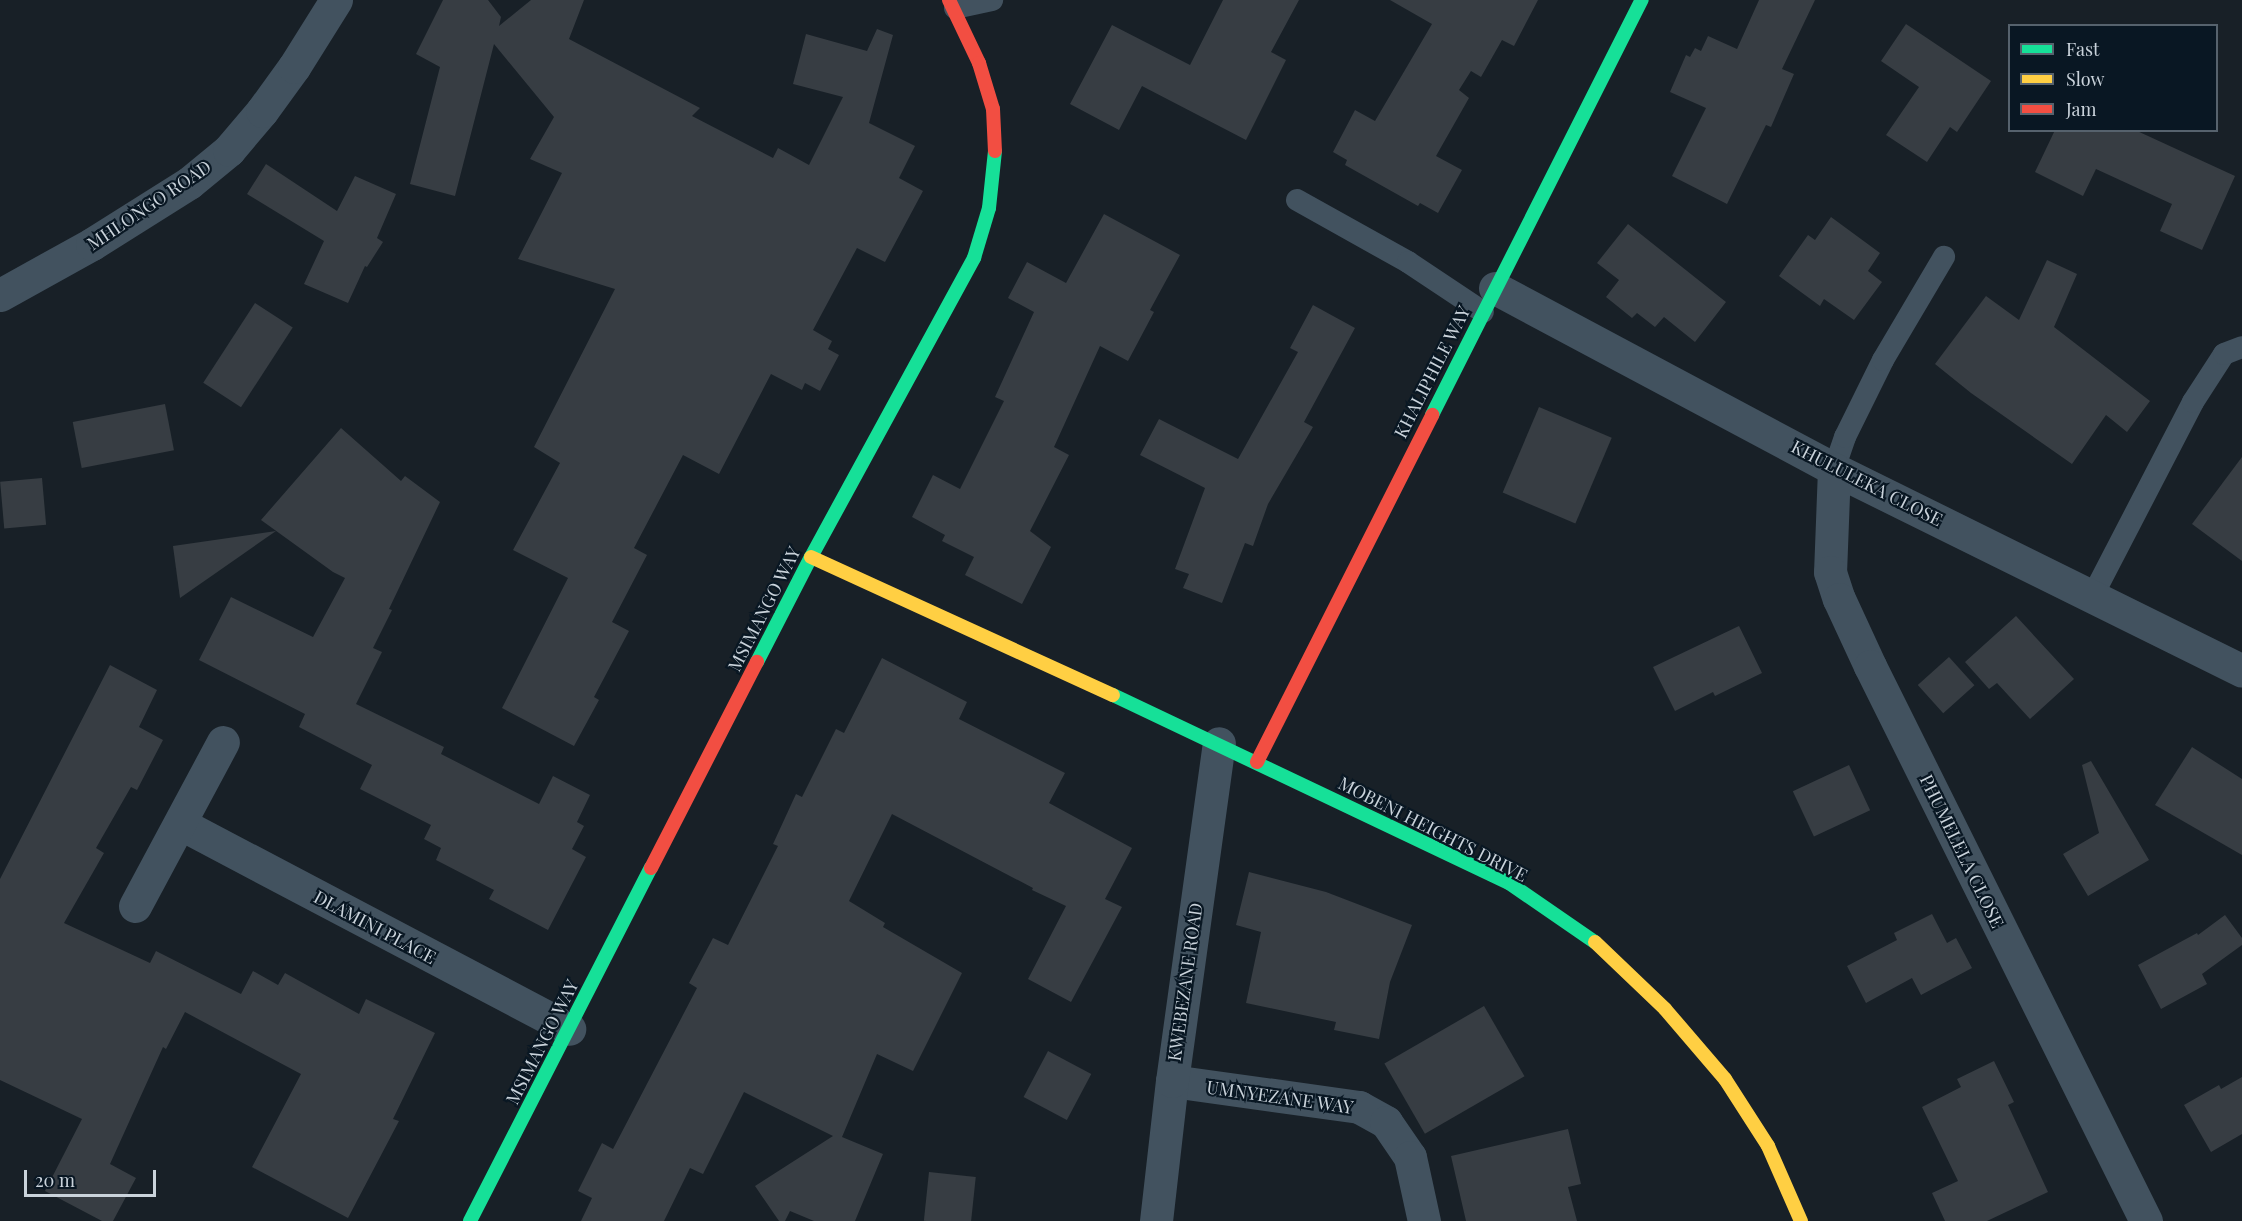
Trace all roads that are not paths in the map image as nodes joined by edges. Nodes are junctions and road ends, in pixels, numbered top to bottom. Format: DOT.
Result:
graph roads {
  1 [pos="336,0"];
  2 [pos="992,0"];
  3 [pos="1641,0"];
  4 [pos="952,4"];
  5 [pos="1297,200"];
  6 [pos="1944,257"];
  7 [pos="0,296"];
  8 [pos="1489,300"];
  9 [pos="2242,347"];
  10 [pos="1834,469"];
  11 [pos="811,557"];
  12 [pos="2093,595"];
  13 [pos="2242,671"];
  14 [pos="223,742"];
  15 [pos="1219,743"];
  16 [pos="1257,762"];
  17 [pos="181,824"];
  18 [pos="135,906"];
  19 [pos="569,1029"];
  20 [pos="1172,1081"];
  21 [pos="471,1221"];
  22 [pos="1156,1221"];
  23 [pos="1424,1221"];
  24 [pos="1801,1221"];
  25 [pos="2146,1221"];
  1 -- 7 [label="street, MHLONGO ROAD"];
  2 -- 4 [label="lane"];
  3 -- 8 [label="street, KHALIPHILE WAY"];
  4 -- 11 [label="street, MSIMANGO WAY"];
  5 -- 8 [label="lane"];
  6 -- 10 [label="lane"];
  8 -- 10 [label="street, KHULULEKA CLOSE"];
  8 -- 16 [label="street, KHALIPHILE WAY"];
  9 -- 12 [label="lane"];
  10 -- 12 [label="street, KHULULEKA CLOSE"];
  10 -- 25 [label="street, PHUMELELA CLOSE"];
  11 -- 15 [label="street"];
  11 -- 19 [label="street, MSIMANGO WAY"];
  12 -- 13 [label="street, KHULULEKA CLOSE"];
  14 -- 17 [label="street"];
  15 -- 16 [label="street"];
  15 -- 20 [label="street, KWEBEZANE ROAD"];
  16 -- 24 [label="street, MOBENI HEIGHTS DRIVE"];
  17 -- 18 [label="street"];
  17 -- 19 [label="street, DLAMINI PLACE"];
  19 -- 21 [label="street, MSIMANGO WAY"];
  20 -- 22 [label="street, KWEBEZANE ROAD"];
  20 -- 23 [label="street, UMNYEZANE WAY"];
}
